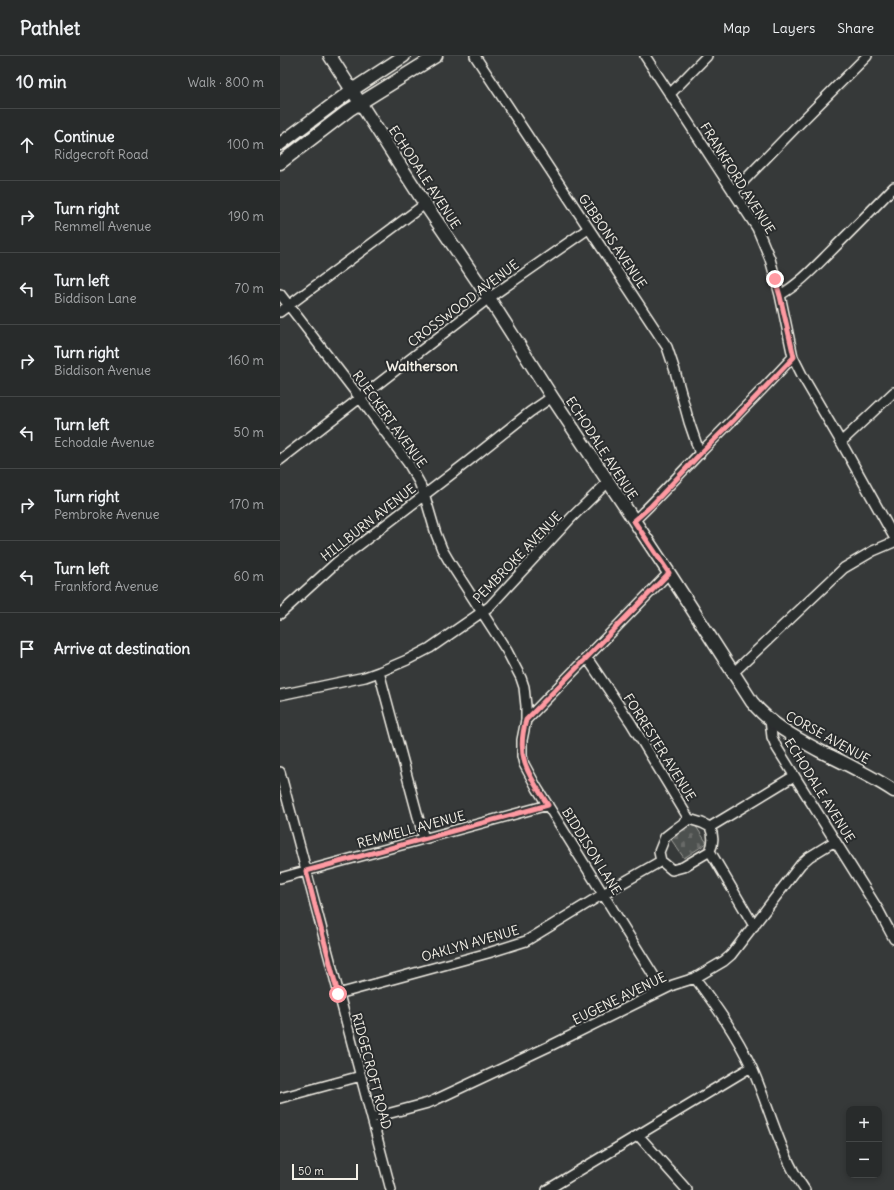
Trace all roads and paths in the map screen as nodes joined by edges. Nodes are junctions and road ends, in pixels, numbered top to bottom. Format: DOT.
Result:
graph roads {
  1 [pos="330,56"];
  2 [pos="404,56"];
  3 [pos="436,56"];
  4 [pos="475,56"];
  5 [pos="645,56"];
  6 [pos="707,56"];
  7 [pos="867,56"];
  8 [pos="352,90"];
  9 [pos="670,94"];
  10 [pos="360,104"];
  11 [pos="280,144"];
  12 [pos="280,163"];
  13 [pos="894,187"];
  14 [pos="733,192"];
  15 [pos="425,204"];
  16 [pos="588,229"];
  17 [pos="280,294"];
  18 [pos="780,296"];
  19 [pos="488,298"];
  20 [pos="289,306"];
  21 [pos="280,312"];
  22 [pos="794,357"];
  23 [pos="894,392"];
  24 [pos="552,397"];
  25 [pos="360,398"];
  26 [pos="841,442"];
  27 [pos="700,454"];
  28 [pos="280,460"];
  29 [pos="608,482"];
  30 [pos="424,495"];
  31 [pos="634,521"];
  32 [pos="894,537"];
  33 [pos="894,542"];
  34 [pos="669,573"];
  35 [pos="482,612"];
  36 [pos="280,614"];
  37 [pos="587,658"];
  38 [pos="379,672"];
  39 [pos="733,673"];
  40 [pos="280,696"];
  41 [pos="526,720"];
  42 [pos="770,720"];
  43 [pos="280,772"];
  44 [pos="794,776"];
  45 [pos="894,791"];
  46 [pos="548,805"];
  47 [pos="689,819"];
  48 [pos="710,827"];
  49 [pos="424,839"];
  50 [pos="835,841"];
  51 [pos="710,851"];
  52 [pos="661,861"];
  53 [pos="306,871"];
  54 [pos="280,878"];
  55 [pos="603,894"];
  56 [pos="754,926"];
  57 [pos="894,939"];
  58 [pos="695,978"];
  59 [pos="661,991"];
  60 [pos="338,994"];
  61 [pos="751,1067"];
  62 [pos="361,1076"];
  63 [pos="280,1098"];
  64 [pos="372,1118"];
  65 [pos="638,1135"];
  66 [pos="561,1187"];
  67 [pos="391,1190"];
  68 [pos="547,1190"];
  69 [pos="687,1190"];
  70 [pos="805,1190"];
  1 -- 8 [label="main road, ECHODALE AVENUE"];
  2 -- 8 [label="main road"];
  3 -- 10 [label="main road"];
  4 -- 16 [label="street, GIBBONS AVENUE"];
  5 -- 9 [label="street, FRANKFORD AVENUE"];
  6 -- 9 [label="street"];
  7 -- 14 [label="street"];
  8 -- 10 [label="main road, ECHODALE AVENUE"];
  8 -- 11 [label="main road"];
  9 -- 14 [label="street, FRANKFORD AVENUE"];
  10 -- 12 [label="main road"];
  10 -- 15 [label="main road, ECHODALE AVENUE"];
  13 -- 18 [label="street"];
  14 -- 18 [label="street, FRANKFORD AVENUE"];
  15 -- 19 [label="main road, ECHODALE AVENUE"];
  15 -- 20 [label="street"];
  16 -- 19 [label="street, CROSSWOOD AVENUE"];
  16 -- 27 [label="street, GIBBONS AVENUE"];
  17 -- 20 [label="street, RUECKERT AVENUE"];
  18 -- 22 [label="street, FRANKFORD AVENUE"];
  19 -- 24 [label="main road, ECHODALE AVENUE"];
  19 -- 25 [label="street, CROSSWOOD AVENUE"];
  20 -- 21 [label="street"];
  20 -- 25 [label="street, RUECKERT AVENUE"];
  22 -- 26 [label="street, FRANKFORD AVENUE"];
  22 -- 27 [label="street"];
  23 -- 26 [label="street"];
  24 -- 29 [label="main road, ECHODALE AVENUE"];
  24 -- 30 [label="street, HILLBURN AVENUE"];
  25 -- 28 [label="street, CROSSWOOD AVENUE"];
  25 -- 30 [label="street, RUECKERT AVENUE"];
  26 -- 32 [label="street, FRANKFORD AVENUE"];
  27 -- 31 [label="street"];
  29 -- 31 [label="main road, ECHODALE AVENUE"];
  29 -- 35 [label="street, PEMBROKE AVENUE"];
  30 -- 35 [label="street, RUECKERT AVENUE"];
  30 -- 36 [label="street, HILLBURN AVENUE"];
  31 -- 34 [label="main road, ECHODALE AVENUE"];
  33 -- 39 [label="street"];
  34 -- 37 [label="street"];
  34 -- 39 [label="main road, ECHODALE AVENUE"];
  35 -- 38 [label="street, PEMBROKE AVENUE"];
  35 -- 41 [label="street, RUECKERT AVENUE"];
  37 -- 41 [label="street"];
  37 -- 47 [label="street, FORRESTER AVENUE"];
  38 -- 40 [label="street, PEMBROKE AVENUE"];
  38 -- 49 [label="street"];
  39 -- 42 [label="main road, ECHODALE AVENUE"];
  41 -- 46 [label="street, BIDDISON LANE"];
  42 -- 44 [label="street, ECHODALE AVENUE"];
  42 -- 45 [label="main road, CORSE AVENUE"];
  43 -- 53 [label="street, RIDGECROFT ROAD"];
  44 -- 48 [label="street"];
  44 -- 50 [label="street, ECHODALE AVENUE"];
  46 -- 49 [label="street, REMMELL AVENUE"];
  46 -- 55 [label="street, BIDDISON LANE"];
  47 -- 48 [label="street, FORRESTER AVENUE"];
  47 -- 52 [label="street"];
  48 -- 51 [label="street"];
  49 -- 53 [label="street, REMMELL AVENUE"];
  50 -- 56 [label="street, EUGENE AVENUE"];
  50 -- 57 [label="street, ECHODALE AVENUE"];
  51 -- 52 [label="street"];
  51 -- 56 [label="street"];
  52 -- 55 [label="street, OAKLYN AVENUE"];
  53 -- 54 [label="street, REMMELL AVENUE"];
  53 -- 60 [label="street, RIDGECROFT ROAD"];
  55 -- 59 [label="street, BIDDISON LANE"];
  55 -- 60 [label="street, OAKLYN AVENUE"];
  56 -- 58 [label="street, EUGENE AVENUE"];
  58 -- 59 [label="street, EUGENE AVENUE"];
  58 -- 61 [label="street"];
  59 -- 64 [label="street, EUGENE AVENUE"];
  60 -- 62 [label="street, RIDGECROFT ROAD"];
  61 -- 65 [label="street"];
  61 -- 70 [label="street"];
  62 -- 63 [label="street"];
  62 -- 64 [label="street, RIDGECROFT ROAD"];
  64 -- 67 [label="street, RIDGECROFT ROAD"];
  65 -- 66 [label="street"];
  65 -- 69 [label="street"];
  66 -- 68 [label="street"];
}
